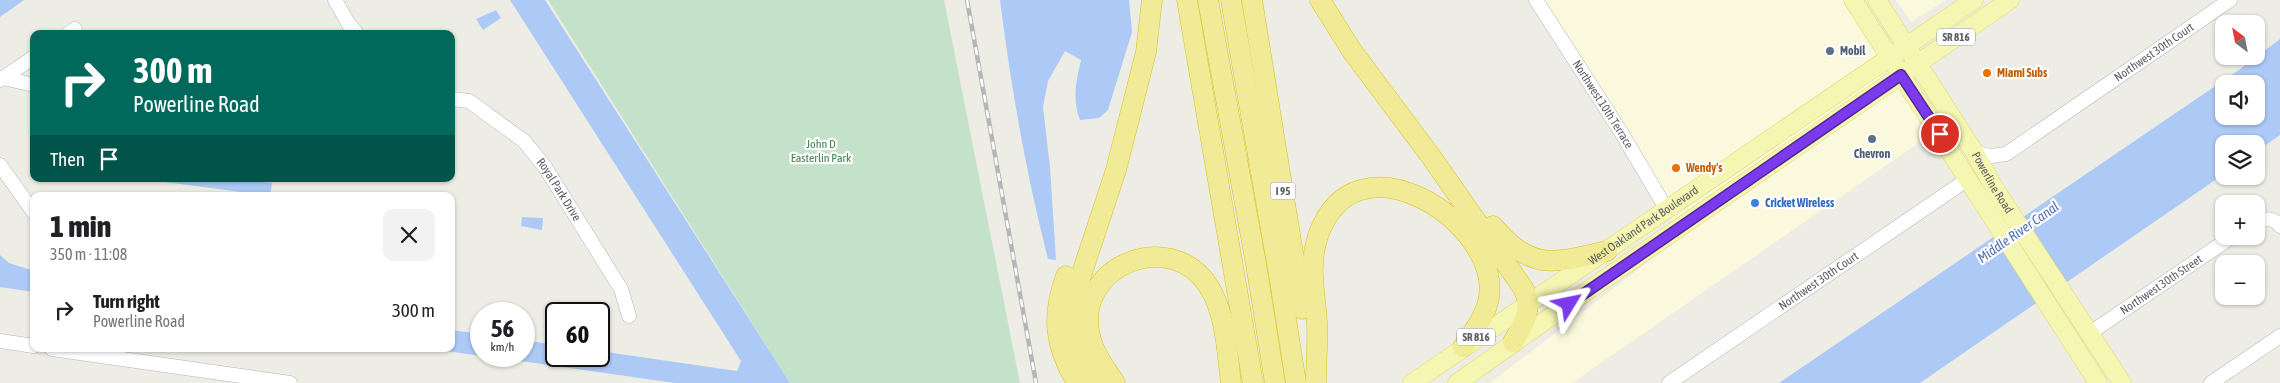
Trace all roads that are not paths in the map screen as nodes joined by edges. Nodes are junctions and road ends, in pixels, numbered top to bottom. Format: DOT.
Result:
graph roads {
  1 [pos="334,0"];
  2 [pos="1152,0"];
  3 [pos="1208,0"];
  4 [pos="1231,0"];
  5 [pos="1252,0"];
  6 [pos="1320,0"];
  7 [pos="1536,0"];
  8 [pos="1853,0"];
  9 [pos="1877,0"];
  10 [pos="1974,0"];
  11 [pos="2010,0"];
  12 [pos="2230,0"];
  13 [pos="1188,2"];
  14 [pos="354,30"];
  15 [pos="1907,47"];
  16 [pos="1890,58"];
  17 [pos="30,61"];
  18 [pos="1918,64"];
  19 [pos="1901,75"];
  20 [pos="2,79"];
  21 [pos="30,84"];
  22 [pos="455,99"];
  23 [pos="1134,99"];
  24 [pos="1975,153"];
  25 [pos="1432,158"];
  26 [pos="0,165"];
  27 [pos="1968,179"];
  28 [pos="1995,189"];
  29 [pos="30,207"];
  30 [pos="1667,210"];
  31 [pos="1655,245"];
  32 [pos="2220,245"];
  33 [pos="1607,251"];
  34 [pos="1528,302"];
  35 [pos="2048,304"];
  36 [pos="629,316"];
  37 [pos="2090,333"];
  38 [pos="2280,336"];
  39 [pos="0,341"];
  40 [pos="1513,342"];
  41 [pos="30,345"];
  42 [pos="1463,346"];
  43 [pos="73,352"];
  44 [pos="290,383"];
  45 [pos="1077,383"];
  46 [pos="1095,383"];
  47 [pos="1115,383"];
  48 [pos="1231,383"];
  49 [pos="1253,383"];
  50 [pos="1275,383"];
  51 [pos="1296,383"];
  52 [pos="1314,383"];
  53 [pos="1412,383"];
  54 [pos="1457,383"];
  55 [pos="1669,383"];
  56 [pos="2098,383"];
  57 [pos="2122,383"];
  58 [pos="2211,383"];
  1 -- 14 [label="street"];
  2 -- 23 [label="highway"];
  3 -- 50 [label="highway"];
  4 -- 51 [label="highway"];
  5 -- 52 [label="highway, I 95"];
  6 -- 25 [label="highway"];
  7 -- 30 [label="street, Northwest 10th Terrace"];
  8 -- 16 [label="main road, Powerline Road"];
  9 -- 15 [label="main road, Powerline Road"];
  10 -- 15 [label="main road, West Oakland Park Boulevard / SR 816"];
  11 -- 18 [label="main road, West Oakland Park Boulevard / SR 816"];
  12 -- 24 [label="street, Northwest 30th Court"];
  13 -- 49 [label="highway"];
  15 -- 16 [label="main road, West Oakland Park Boulevard / SR 816"];
  15 -- 18 [label="main road, Powerline Road"];
  16 -- 19 [label="main road, Powerline Road"];
  16 -- 30 [label="main road, West Oakland Park Boulevard / SR 816"];
  17 -- 20 [label="street"];
  18 -- 19 [label="main road, West Oakland Park Boulevard / SR 816"];
  18 -- 24 [label="main road, Powerline Road"];
  19 -- 27 [label="main road, Powerline Road"];
  19 -- 31 [label="main road, West Oakland Park Boulevard / SR 816"];
  20 -- 21 [label="street"];
  22 -- 36 [label="street, Royal Park Drive"];
  23 -- 45 [label="highway"];
  23 -- 46 [label="highway"];
  24 -- 28 [label="main road, Powerline Road"];
  25 -- 33 [label="highway"];
  25 -- 34 [label="highway"];
  26 -- 29 [label="street"];
  27 -- 28 [label="main road"];
  27 -- 35 [label="main road, Powerline Road"];
  27 -- 55 [label="street, Northwest 30th Court"];
  28 -- 37 [label="main road, Powerline Road"];
  30 -- 31 [label="main road"];
  30 -- 33 [label="main road, West Oakland Park Boulevard / SR 816"];
  31 -- 40 [label="main road, West Oakland Park Boulevard / SR 816"];
  32 -- 37 [label="street, Northwest 30th Street"];
  33 -- 34 [label="main road, West Oakland Park Boulevard / SR 816"];
  34 -- 40 [label="highway"];
  34 -- 42 [label="main road, West Oakland Park Boulevard / SR 816"];
  35 -- 37 [label="main road"];
  35 -- 56 [label="main road, Powerline Road"];
  37 -- 57 [label="main road, Powerline Road"];
  38 -- 58 [label="street"];
  39 -- 41 [label="street"];
  40 -- 54 [label="main road, West Oakland Park Boulevard / SR 816"];
  42 -- 52 [label="highway"];
  42 -- 53 [label="main road, West Oakland Park Boulevard / SR 816"];
  43 -- 44 [label="street"];
  47 -- 48 [label="highway"];
}
